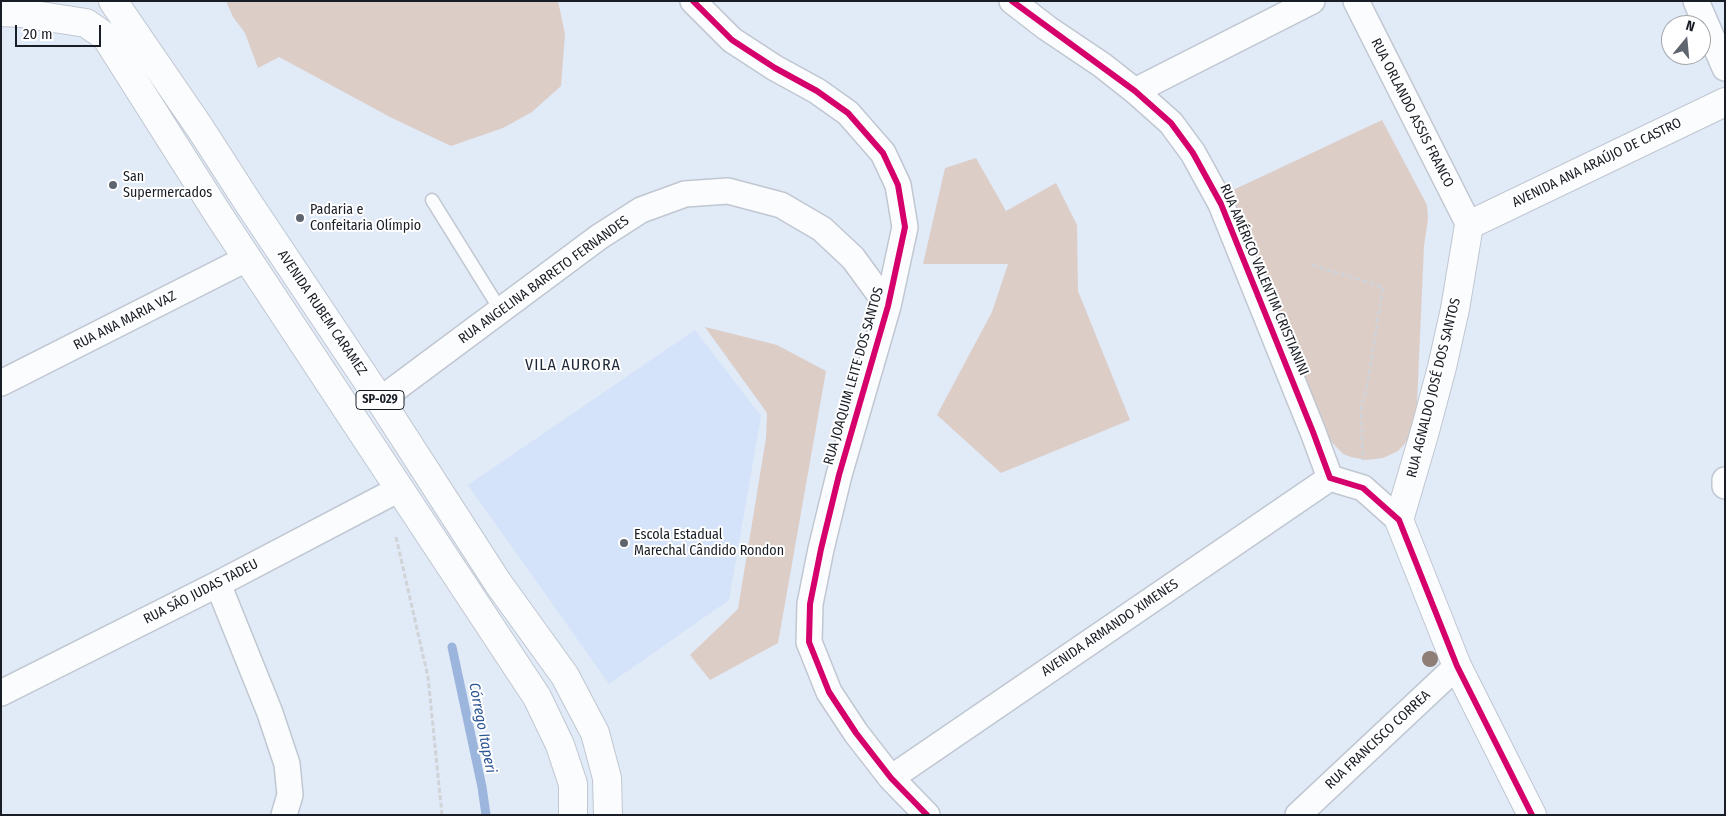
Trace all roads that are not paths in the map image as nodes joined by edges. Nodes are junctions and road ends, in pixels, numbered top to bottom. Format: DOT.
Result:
graph roads {
  1 [pos="113,1"];
  2 [pos="693,1"];
  3 [pos="1012,1"];
  4 [pos="1312,1"];
  5 [pos="1356,1"];
  6 [pos="1696,1"];
  7 [pos="1,12"];
  8 [pos="1725,68"];
  9 [pos="1135,91"];
  10 [pos="1725,102"];
  11 [pos="432,200"];
  12 [pos="1469,225"];
  13 [pos="248,258"];
  14 [pos="888,306"];
  15 [pos="501,311"];
  16 [pos="1,383"];
  17 [pos="380,400"];
  18 [pos="1330,478"];
  19 [pos="1725,480"];
  20 [pos="1725,486"];
  21 [pos="399,489"];
  22 [pos="1399,520"];
  23 [pos="218,584"];
  24 [pos="1457,666"];
  25 [pos="1,693"];
  26 [pos="891,778"];
  27 [pos="284,815"];
  28 [pos="572,815"];
  29 [pos="608,815"];
  30 [pos="927,815"];
  31 [pos="1298,815"];
  32 [pos="1532,815"];
  1 -- 17 [label="main road, AVENIDA RUBEM CARAMEZ / SP-029"];
  2 -- 14 [label="street, RUA JOAQUIM LEITE DOS SANTOS"];
  3 -- 9 [label="street, RUA AMÉRICO VALENTIM CRISTIANINI"];
  4 -- 9 [label="street"];
  5 -- 12 [label="street, RUA ORLANDO ASSIS FRANCO"];
  6 -- 8 [label="street"];
  7 -- 13 [label="main road, SP-029"];
  9 -- 18 [label="street, RUA AMÉRICO VALENTIM CRISTIANINI"];
  10 -- 12 [label="main road, AVENIDA ANA ARAÚJO DE CASTRO"];
  11 -- 15 [label="lane"];
  12 -- 22 [label="main road, RUA AGNALDO JOSÉ DOS SANTOS"];
  13 -- 16 [label="street, RUA ANA MARIA VAZ"];
  13 -- 21 [label="main road, SP-029"];
  14 -- 15 [label="street, RUA ANGELINA BARRETO FERNANDES"];
  14 -- 26 [label="street, RUA JOAQUIM LEITE DOS SANTOS"];
  15 -- 17 [label="street, RUA ANGELINA BARRETO FERNANDES"];
  17 -- 29 [label="main road, AVENIDA RUBEM CARAMEZ / SP-029"];
  18 -- 22 [label="street"];
  18 -- 26 [label="street, AVENIDA ARMANDO XIMENES"];
  19 -- 20 [label="street"];
  21 -- 23 [label="street, RUA SÃO JUDAS TADEU"];
  21 -- 28 [label="main road, SP-029"];
  22 -- 24 [label="main road"];
  23 -- 25 [label="street, RUA SÃO JUDAS TADEU"];
  23 -- 27 [label="street"];
  24 -- 31 [label="street, RUA FRANCISCO CORREA"];
  24 -- 32 [label="main road"];
  26 -- 30 [label="street, RUA JOAQUIM LEITE DOS SANTOS"];
}
